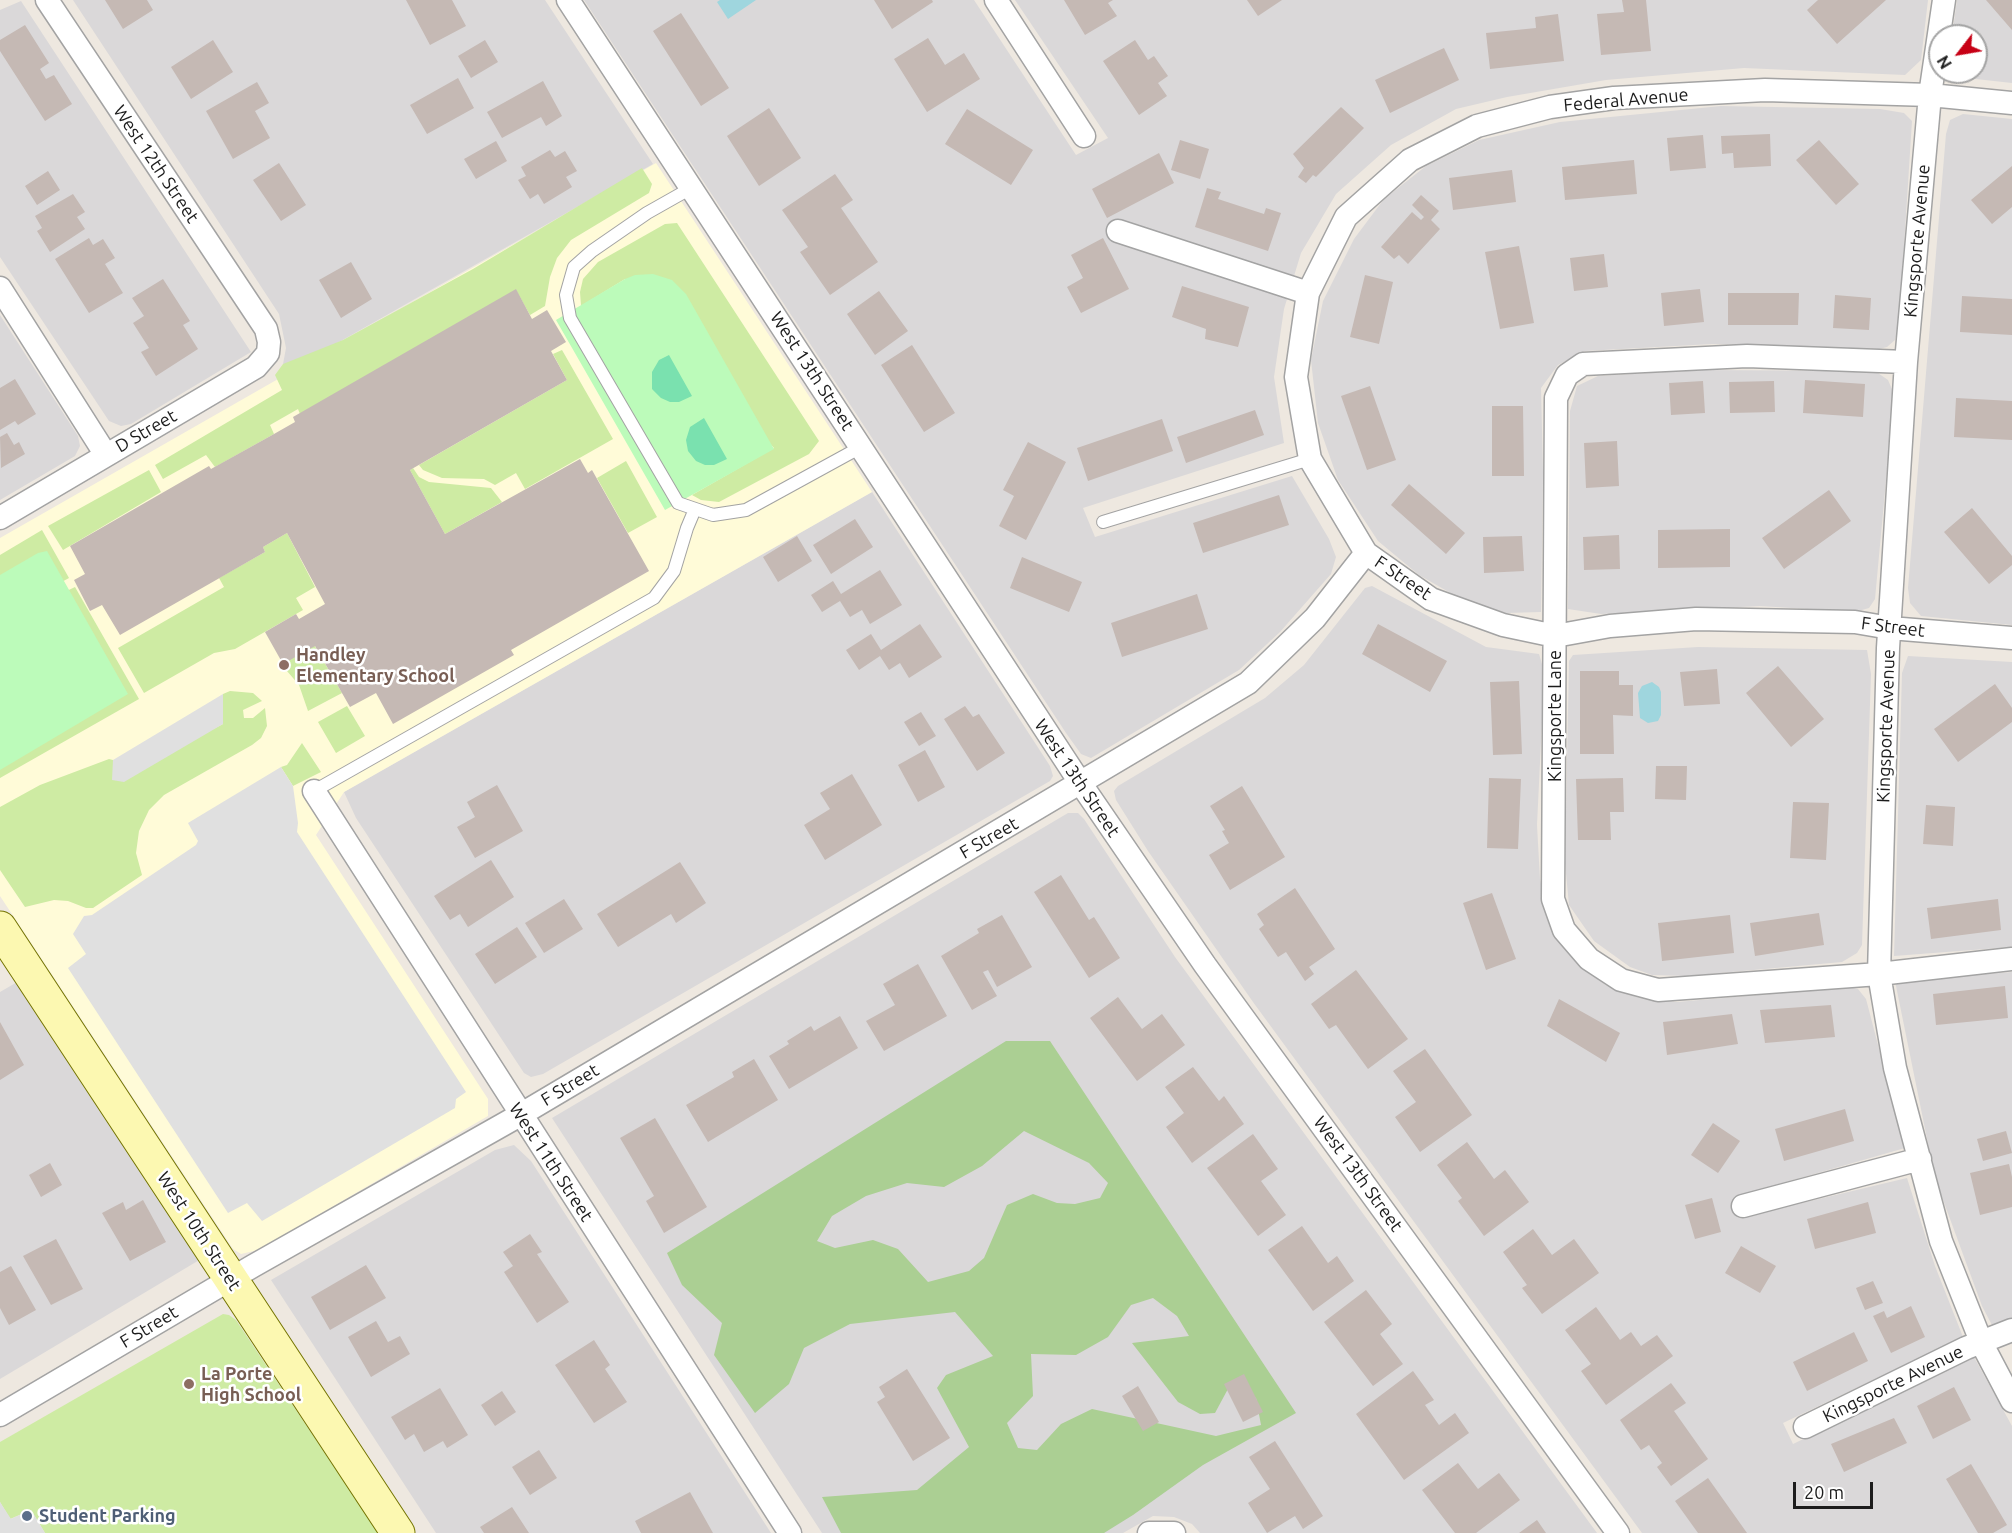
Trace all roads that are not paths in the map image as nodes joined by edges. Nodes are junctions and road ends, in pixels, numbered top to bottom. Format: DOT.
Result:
graph roads {
  1 [pos="47,0"];
  2 [pos="568,0"];
  3 [pos="996,0"];
  4 [pos="1944,0"];
  5 [pos="1930,95"];
  6 [pos="2012,103"];
  7 [pos="1084,136"];
  8 [pos="693,187"];
  9 [pos="1118,231"];
  10 [pos="0,288"];
  11 [pos="1308,293"];
  12 [pos="266,329"];
  13 [pos="1906,362"];
  14 [pos="861,447"];
  15 [pos="106,455"];
  16 [pos="1310,459"];
  17 [pos="695,509"];
  18 [pos="0,518"];
  19 [pos="1103,522"];
  20 [pos="1366,553"];
  21 [pos="1890,628"];
  22 [pos="1555,636"];
  23 [pos="2012,638"];
  24 [pos="1081,784"];
  25 [pos="314,791"];
  26 [pos="3,940"];
  27 [pos="2012,959"];
  28 [pos="1879,974"];
  29 [pos="520,1115"];
  30 [pos="1920,1160"];
  31 [pos="1743,1206"];
  32 [pos="231,1279"];
  33 [pos="2012,1330"];
  34 [pos="1982,1344"];
  35 [pos="2012,1401"];
  36 [pos="0,1415"];
  37 [pos="1805,1427"];
  38 [pos="398,1533"];
  39 [pos="790,1533"];
  40 [pos="1149,1533"];
  41 [pos="1174,1533"];
  42 [pos="1618,1533"];
  1 -- 12 [label="street, West 12th Street"];
  2 -- 8 [label="street, West 13th Street"];
  3 -- 7 [label="street"];
  4 -- 5 [label="street, Kingsporte Avenue"];
  5 -- 6 [label="street, Federal Avenue"];
  5 -- 11 [label="street, Federal Avenue"];
  5 -- 13 [label="street, Kingsporte Avenue"];
  8 -- 14 [label="street, West 13th Street"];
  8 -- 17 [label="lane"];
  9 -- 11 [label="street"];
  10 -- 15 [label="street"];
  11 -- 16 [label="street, Federal Avenue"];
  12 -- 15 [label="street, D Street"];
  13 -- 21 [label="street, Kingsporte Avenue"];
  13 -- 22 [label="street, Kingsporte Lane"];
  14 -- 17 [label="lane"];
  14 -- 24 [label="street, West 13th Street"];
  15 -- 18 [label="street, D Street"];
  16 -- 19 [label="lane"];
  16 -- 20 [label="street, Federal Avenue"];
  17 -- 25 [label="lane"];
  20 -- 22 [label="street, F Street"];
  20 -- 24 [label="street, F Street"];
  21 -- 22 [label="street, F Street"];
  21 -- 23 [label="street, F Street"];
  21 -- 28 [label="street, Kingsporte Avenue"];
  22 -- 28 [label="street, Kingsporte Lane"];
  24 -- 29 [label="street, F Street"];
  24 -- 42 [label="street, West 13th Street"];
  25 -- 29 [label="street, West 11th Street"];
  26 -- 32 [label="street, West 10th Street"];
  27 -- 28 [label="street, Kingsporte Lane"];
  28 -- 30 [label="street, Kingsporte Avenue"];
  29 -- 32 [label="street, F Street"];
  29 -- 39 [label="street, West 11th Street"];
  30 -- 31 [label="street"];
  30 -- 34 [label="street, Kingsporte Avenue"];
  32 -- 36 [label="street, F Street"];
  32 -- 38 [label="street, West 10th Street"];
  33 -- 34 [label="street, Kingsporte Avenue"];
  34 -- 35 [label="street, Kingsporte Avenue"];
  34 -- 37 [label="street, Kingsporte Avenue"];
  40 -- 41 [label="street"];
}
